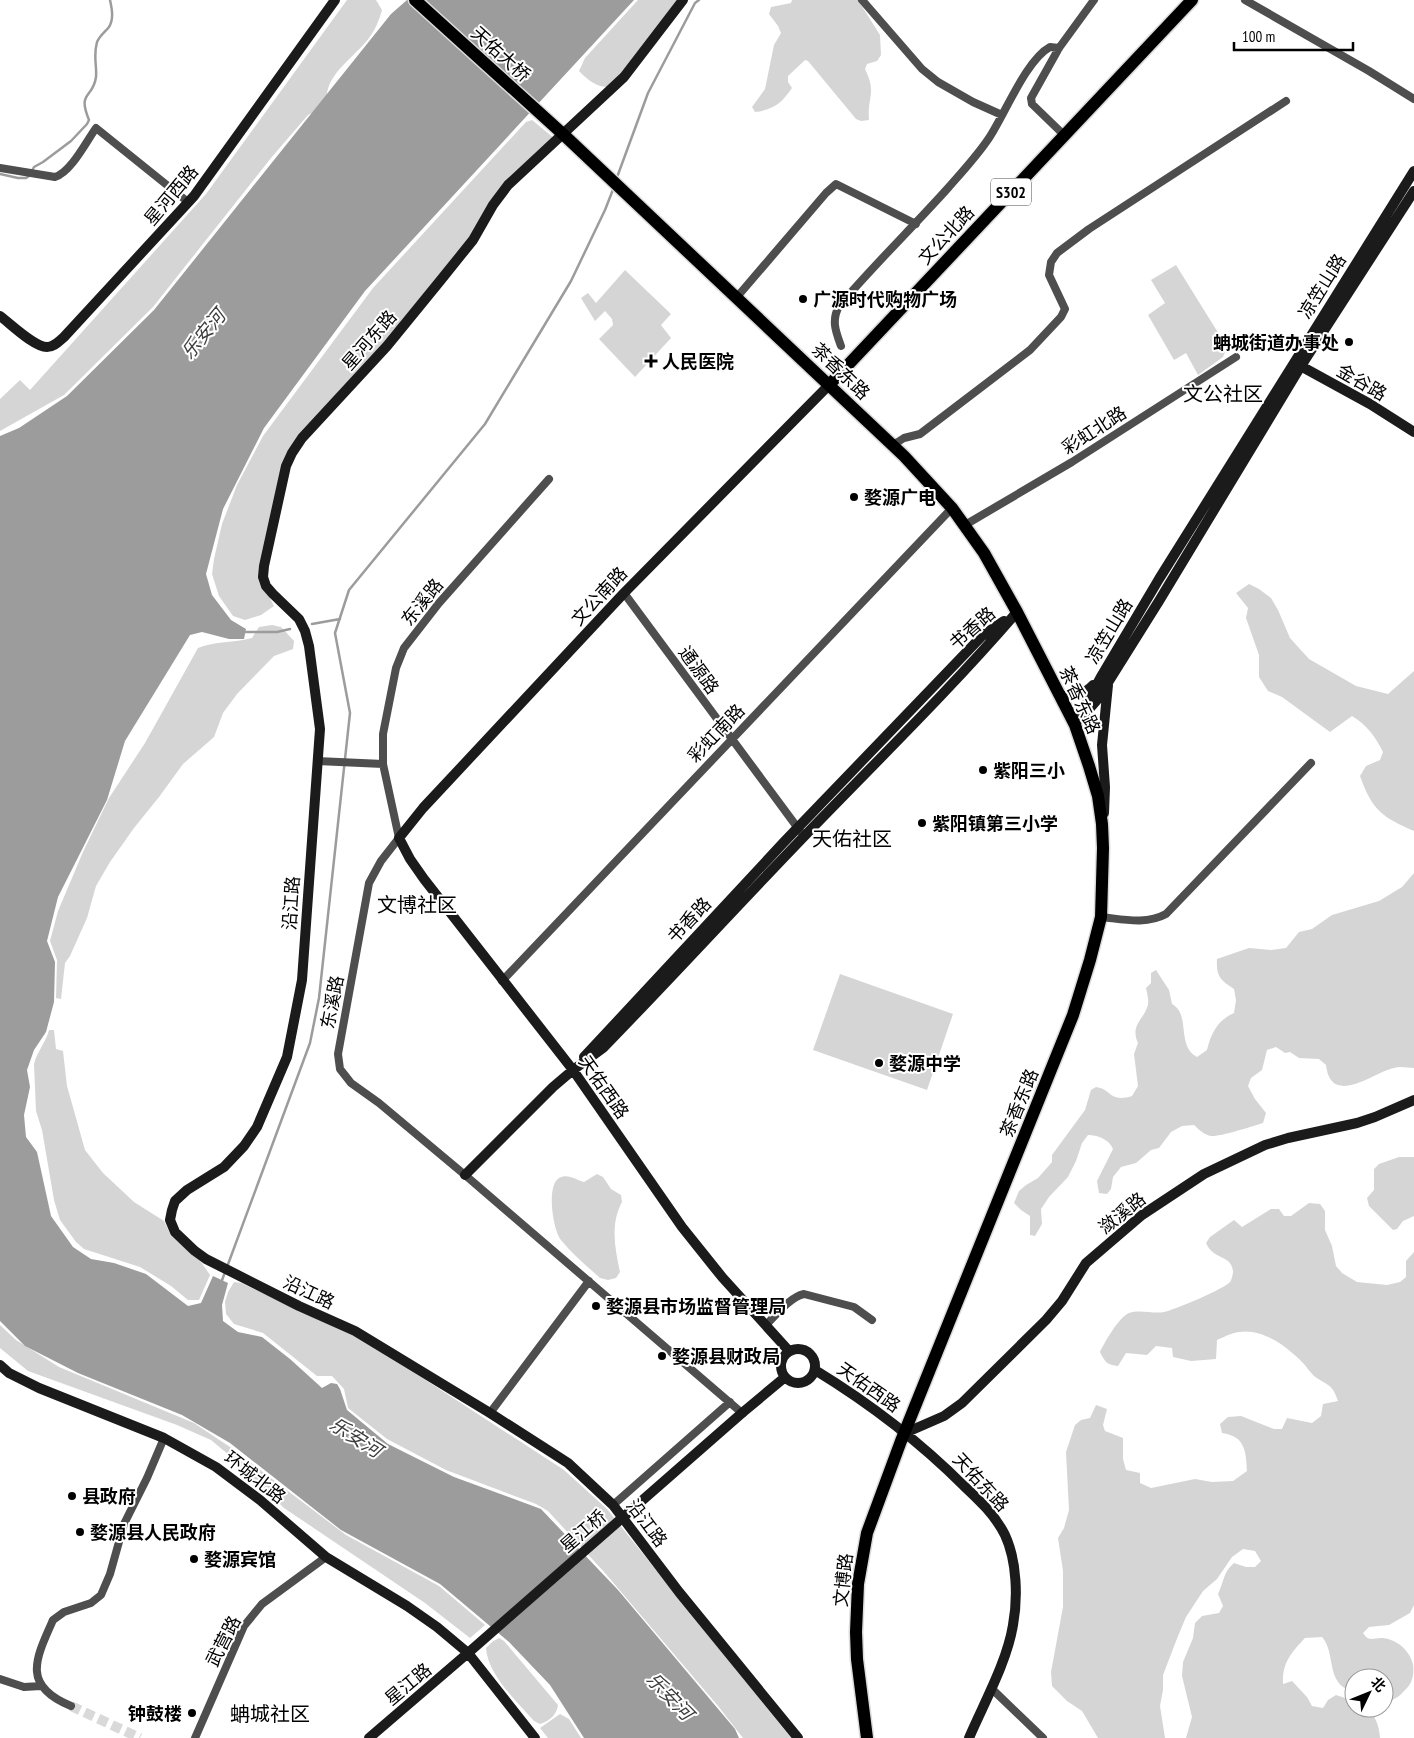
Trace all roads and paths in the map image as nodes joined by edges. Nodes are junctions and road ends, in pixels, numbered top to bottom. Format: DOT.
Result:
graph roads {
  1 [pos="335,0"];
  2 [pos="415,0"];
  3 [pos="683,0"];
  4 [pos="862,0"];
  5 [pos="1094,0"];
  6 [pos="1192,0"];
  7 [pos="1245,0"];
  8 [pos="1059,48"];
  9 [pos="1414,99"];
  10 [pos="1286,101"];
  11 [pos="1002,115"];
  12 [pos="564,135"];
  13 [pos="1064,135"];
  14 [pos="0,168"];
  15 [pos="1414,170"];
  16 [pos="1414,191"];
  17 [pos="188,202"];
  18 [pos="916,224"];
  19 [pos="737,297"];
  20 [pos="0,316"];
  21 [pos="841,346"];
  22 [pos="1236,356"];
  23 [pos="1297,364"];
  24 [pos="830,384"];
  25 [pos="1414,432"];
  26 [pos="893,446"];
  27 [pos="549,479"];
  28 [pos="952,508"];
  29 [pos="965,525"];
  30 [pos="624,593"];
  31 [pos="1017,612"];
  32 [pos="1106,677"];
  33 [pos="1061,696"];
  34 [pos="1075,725"];
  35 [pos="731,739"];
  36 [pos="317,761"];
  37 [pos="1311,763"];
  38 [pos="383,764"];
  39 [pos="1102,824"];
  40 [pos="802,832"];
  41 [pos="400,838"];
  42 [pos="1100,917"];
  43 [pos="502,981"];
  44 [pos="573,1070"];
  45 [pos="1414,1100"];
  46 [pos="465,1175"];
  47 [pos="589,1281"];
  48 [pos="872,1320"];
  49 [pos="766,1325"];
  50 [pos="789,1351"];
  51 [pos="0,1365"];
  52 [pos="815,1370"];
  53 [pos="784,1378"];
  54 [pos="730,1402"];
  55 [pos="490,1413"];
  56 [pos="742,1413"];
  57 [pos="905,1433"];
  58 [pos="164,1438"];
  59 [pos="613,1505"];
  60 [pos="326,1557"];
  61 [pos="468,1653"];
  62 [pos="0,1678"];
  63 [pos="41,1686"];
  64 [pos="991,1688"];
  65 [pos="71,1706"];
  66 [pos="195,1738"];
  67 [pos="368,1738"];
  68 [pos="535,1738"];
  69 [pos="798,1738"];
  70 [pos="867,1738"];
  71 [pos="969,1738"];
  72 [pos="1044,1738"];
  1 -- 17 [label="street, 星河西路"];
  2 -- 12 [label="main road, 天佑大桥"];
  3 -- 12 [label="street, 星河东路"];
  4 -- 11 [label="street"];
  5 -- 8 [label="street"];
  6 -- 13 [label="main road, 文公北路 / S302"];
  7 -- 9 [label="street"];
  8 -- 11 [label="street"];
  8 -- 13 [label="street"];
  10 -- 26 [label="street"];
  11 -- 18 [label="street"];
  12 -- 19 [label="main road, 茶香东路"];
  12 -- 36 [label="street, 星河东路"];
  13 -- 24 [label="main road, 文公北路 / S302"];
  14 -- 17 [label="street"];
  15 -- 23 [label="street, 凉笠山路"];
  16 -- 23 [label="street, 凉笠山路"];
  17 -- 20 [label="street, 星河西路"];
  18 -- 19 [label="street"];
  18 -- 21 [label="street"];
  19 -- 24 [label="main road, 茶香东路"];
  22 -- 29 [label="street, 彩虹北路"];
  23 -- 25 [label="street, 金谷路"];
  23 -- 32 [label="street, 凉笠山路"];
  24 -- 26 [label="main road, 茶香东路"];
  24 -- 30 [label="street, 文公南路"];
  26 -- 28 [label="main road, 茶香东路"];
  27 -- 38 [label="street, 东溪路"];
  28 -- 29 [label="main road, 茶香东路"];
  28 -- 35 [label="street, 彩虹南路"];
  29 -- 31 [label="main road, 茶香东路"];
  30 -- 35 [label="street, 通源路"];
  30 -- 41 [label="street, 文公南路"];
  31 -- 33 [label="main road, 茶香东路"];
  31 -- 40 [label="street, 书香路"];
  32 -- 33 [label="street"];
  32 -- 34 [label="street, 凉笠山路"];
  32 -- 39 [label="street"];
  33 -- 34 [label="main road, 茶香东路"];
  34 -- 39 [label="main road, 茶香东路"];
  35 -- 40 [label="street, 通源路"];
  35 -- 43 [label="street, 彩虹南路"];
  36 -- 38 [label="street"];
  36 -- 55 [label="street, 沿江路"];
  37 -- 42 [label="street"];
  38 -- 41 [label="street, 东溪路"];
  39 -- 42 [label="main road, 茶香东路"];
  40 -- 44 [label="street, 书香路"];
  41 -- 43 [label="street, 天佑西路"];
  41 -- 46 [label="street, 东溪路"];
  42 -- 57 [label="main road, 茶香东路"];
  43 -- 44 [label="street, 天佑西路"];
  44 -- 46 [label="street, 书香路"];
  44 -- 49 [label="street, 天佑西路"];
  45 -- 57 [label="street, 潋溪路"];
  46 -- 47 [label="street, 东溪路"];
  47 -- 54 [label="street, 东溪路"];
  47 -- 55 [label="street"];
  48 -- 49 [label="street"];
  49 -- 50 [label="street, 天佑西路"];
  50 -- 52 [label="street"];
  50 -- 53 [label="street"];
  51 -- 58 [label="street, 环城北路"];
  52 -- 53 [label="street"];
  52 -- 57 [label="street, 天佑西路"];
  53 -- 56 [label="street"];
  54 -- 56 [label="street, 东溪路"];
  54 -- 59 [label="street"];
  55 -- 59 [label="street, 沿江路"];
  56 -- 61 [label="street, 星江桥, bridge"];
  57 -- 64 [label="street, 天佑东路"];
  57 -- 70 [label="main road, 文博路"];
  58 -- 60 [label="street, 环城北路"];
  58 -- 63 [label="street"];
  59 -- 69 [label="street, 沿江路"];
  60 -- 61 [label="street, 环城北路"];
  60 -- 66 [label="street, 武营路"];
  61 -- 67 [label="street, 星江路"];
  61 -- 68 [label="street, 环城北路"];
  62 -- 63 [label="street"];
  63 -- 65 [label="street"];
  64 -- 71 [label="street, 天佑东路"];
  64 -- 72 [label="street"];
}
